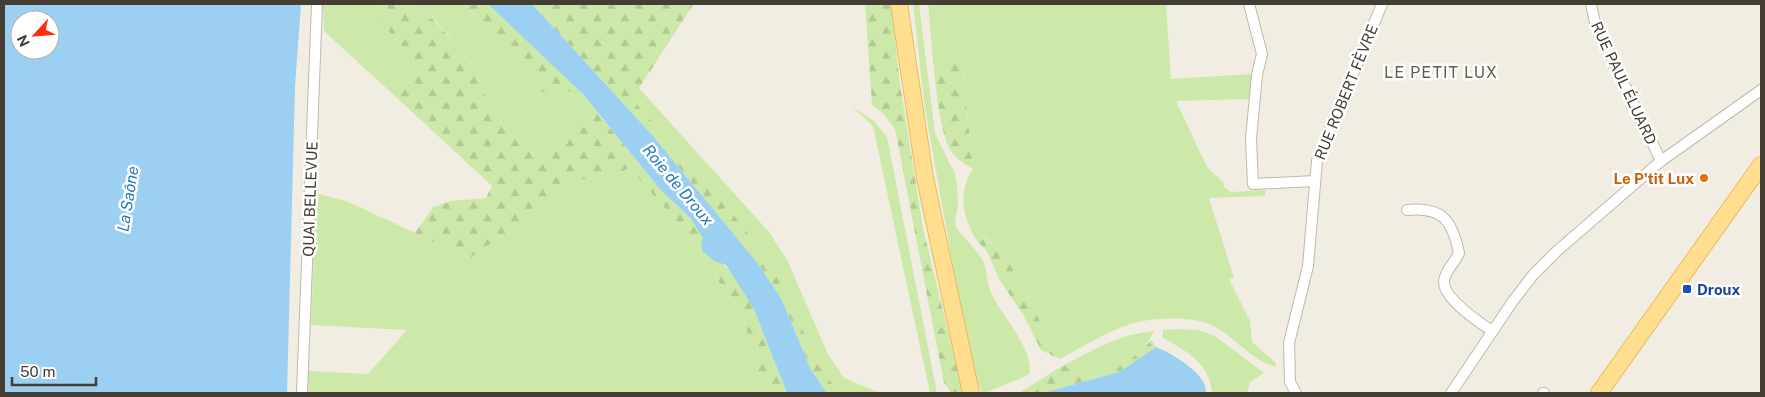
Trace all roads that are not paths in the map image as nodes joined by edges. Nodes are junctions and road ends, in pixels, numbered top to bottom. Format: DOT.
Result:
graph roads {
  1 [pos="317,4"];
  2 [pos="899,4"];
  3 [pos="1249,4"];
  4 [pos="1382,4"];
  5 [pos="1591,4"];
  6 [pos="1761,90"];
  7 [pos="1661,160"];
  8 [pos="1761,166"];
  9 [pos="1315,181"];
  10 [pos="1407,210"];
  11 [pos="1492,331"];
  12 [pos="970,390"];
  13 [pos="302,393"];
  14 [pos="1296,393"];
  15 [pos="1450,393"];
  16 [pos="1599,393"];
  1 -- 13 [label="street, QUAI BELLEVUE"];
  2 -- 12 [label="main road"];
  3 -- 9 [label="street, RUE ROBERT FÈVRE"];
  4 -- 9 [label="street, RUE ROBERT FÈVRE"];
  5 -- 7 [label="street, RUE PAUL ÉLUARD"];
  6 -- 7 [label="street"];
  7 -- 11 [label="street"];
  8 -- 16 [label="main road"];
  9 -- 14 [label="street, RUE ROBERT FÈVRE"];
  10 -- 11 [label="street"];
  11 -- 15 [label="street"];
}
